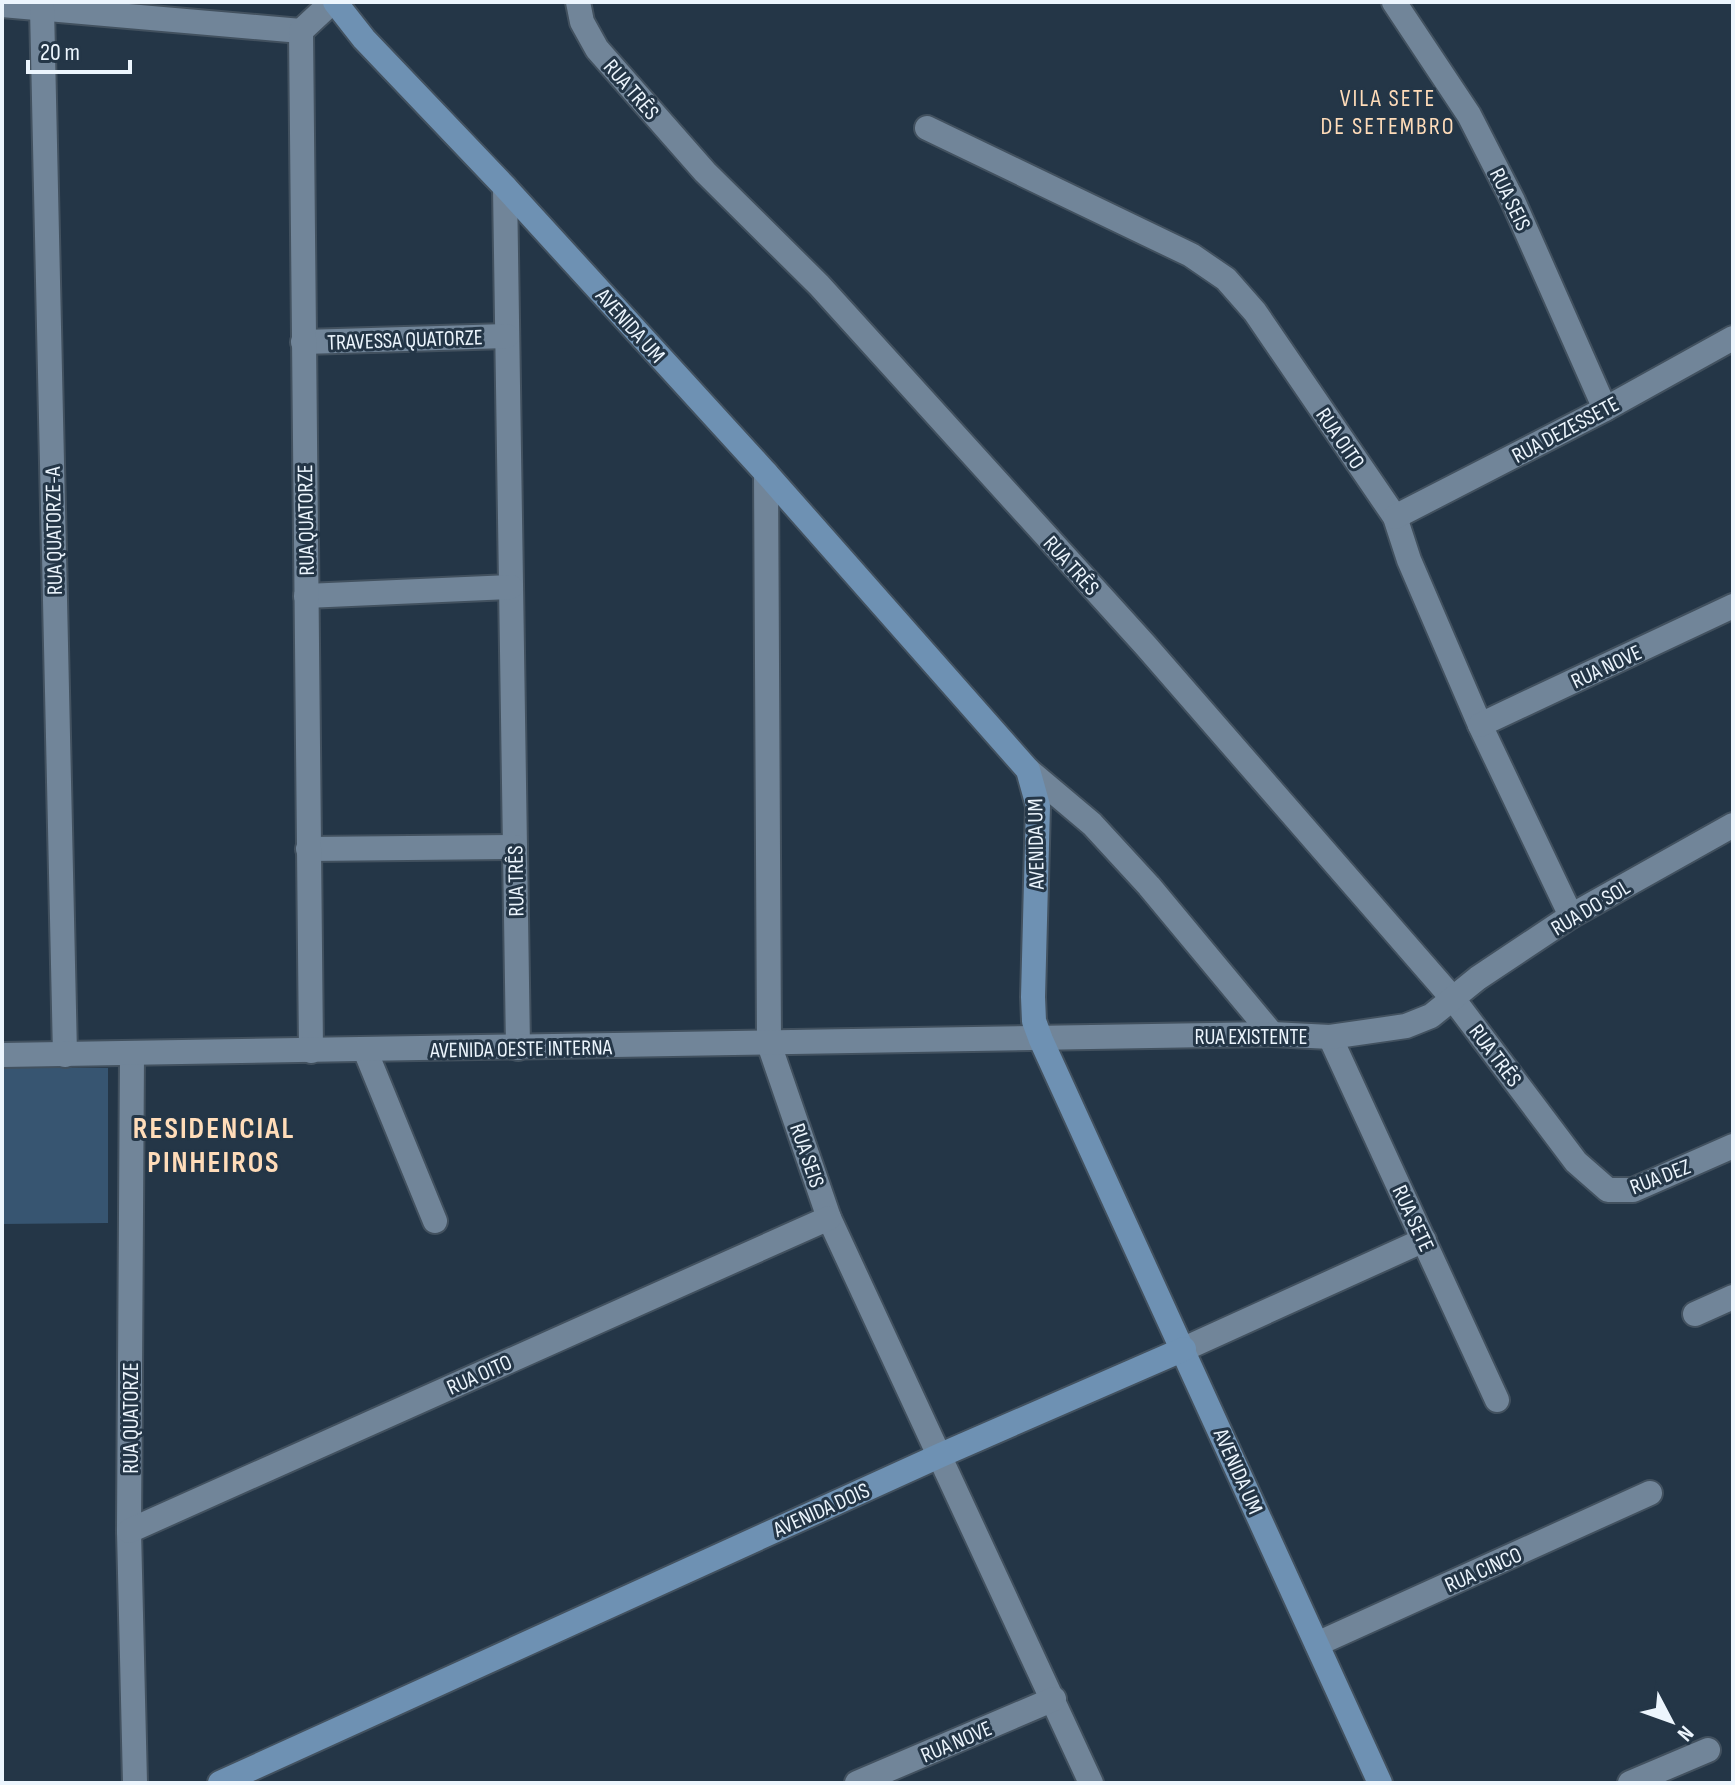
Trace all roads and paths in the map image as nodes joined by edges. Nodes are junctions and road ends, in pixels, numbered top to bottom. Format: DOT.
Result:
graph roads {
  1 [pos="333,2"];
  2 [pos="578,2"];
  3 [pos="1394,2"];
  4 [pos="2,5"];
  5 [pos="42,8"];
  6 [pos="301,31"];
  7 [pos="927,128"];
  8 [pos="505,187"];
  9 [pos="507,336"];
  10 [pos="1733,338"];
  11 [pos="303,342"];
  12 [pos="1605,409"];
  13 [pos="766,473"];
  14 [pos="1395,517"];
  15 [pos="511,587"];
  16 [pos="306,596"];
  17 [pos="1733,606"];
  18 [pos="1480,725"];
  19 [pos="1028,770"];
  20 [pos="1733,825"];
  21 [pos="515,847"];
  22 [pos="308,849"];
  23 [pos="1571,916"];
  24 [pos="1454,1000"];
  25 [pos="1272,1034"];
  26 [pos="1330,1037"];
  27 [pos="1041,1040"];
  28 [pos="769,1044"];
  29 [pos="518,1048"];
  30 [pos="365,1050"];
  31 [pos="311,1051"];
  32 [pos="132,1054"];
  33 [pos="2,1055"];
  34 [pos="65,1055"];
  35 [pos="1558,1139"];
  36 [pos="1733,1146"];
  37 [pos="829,1218"];
  38 [pos="435,1221"];
  39 [pos="1424,1240"];
  40 [pos="1733,1297"];
  41 [pos="1695,1314"];
  42 [pos="1184,1349"];
  43 [pos="1497,1400"];
  44 [pos="941,1455"];
  45 [pos="1650,1493"];
  46 [pos="129,1531"];
  47 [pos="1317,1644"];
  48 [pos="1054,1699"];
  49 [pos="1708,1750"];
  50 [pos="135,1783"];
  51 [pos="220,1783"];
  52 [pos="857,1783"];
  53 [pos="1091,1783"];
  54 [pos="1380,1783"];
  55 [pos="1630,1783"];
  1 -- 6 [label="street"];
  1 -- 8 [label="street, AVENIDA UM"];
  2 -- 24 [label="street, RUA TRÊS"];
  3 -- 12 [label="street, RUA SEIS"];
  4 -- 5 [label="street"];
  5 -- 6 [label="street"];
  5 -- 34 [label="street, RUA QUATORZE-A"];
  6 -- 11 [label="street, RUA QUATORZE"];
  7 -- 14 [label="street, RUA OITO"];
  8 -- 9 [label="street, RUA TRÊS"];
  8 -- 13 [label="street, AVENIDA UM"];
  9 -- 11 [label="street, TRAVESSA QUATORZE"];
  9 -- 15 [label="street, RUA TRÊS"];
  10 -- 12 [label="street, RUA DEZESSETE"];
  11 -- 16 [label="street, RUA QUATORZE"];
  12 -- 14 [label="street, RUA DEZESSETE"];
  13 -- 19 [label="street, AVENIDA UM"];
  13 -- 28 [label="street, RUA SEIS"];
  14 -- 18 [label="street, RUA OITO"];
  15 -- 16 [label="street"];
  15 -- 21 [label="street, RUA TRÊS"];
  16 -- 22 [label="street, RUA QUATORZE"];
  17 -- 18 [label="street, RUA NOVE"];
  18 -- 23 [label="street, RUA OITO"];
  19 -- 25 [label="street"];
  19 -- 27 [label="street, AVENIDA UM"];
  20 -- 23 [label="street, RUA DO SOL"];
  21 -- 22 [label="street"];
  21 -- 29 [label="street, RUA TRÊS"];
  22 -- 31 [label="street, RUA QUATORZE"];
  23 -- 24 [label="street, RUA DO SOL"];
  24 -- 26 [label="street, RUA EXISTENTE"];
  24 -- 35 [label="street, RUA TRÊS"];
  25 -- 26 [label="street, RUA EXISTENTE"];
  25 -- 27 [label="street, RUA EXISTENTE"];
  26 -- 39 [label="street, RUA SETE"];
  27 -- 28 [label="street, AVENIDA OESTE INTERNA"];
  27 -- 42 [label="street, AVENIDA UM"];
  28 -- 29 [label="street, AVENIDA OESTE INTERNA"];
  28 -- 37 [label="street, RUA SEIS"];
  29 -- 30 [label="street, AVENIDA OESTE INTERNA"];
  30 -- 31 [label="street, AVENIDA OESTE INTERNA"];
  30 -- 38 [label="street"];
  31 -- 32 [label="street, AVENIDA OESTE INTERNA"];
  32 -- 34 [label="street, AVENIDA OESTE INTERNA"];
  32 -- 46 [label="street, RUA QUATORZE"];
  33 -- 34 [label="street, AVENIDA OESTE INTERNA"];
  35 -- 36 [label="street, RUA DEZ"];
  37 -- 44 [label="street, RUA SEIS"];
  37 -- 46 [label="street, RUA OITO"];
  39 -- 42 [label="street, AVENIDA DOIS"];
  39 -- 43 [label="street, RUA SETE"];
  40 -- 41 [label="street"];
  42 -- 44 [label="street, AVENIDA DOIS"];
  42 -- 47 [label="street, AVENIDA UM"];
  44 -- 48 [label="street, RUA SEIS"];
  44 -- 51 [label="street, AVENIDA DOIS"];
  45 -- 47 [label="street, RUA CINCO"];
  46 -- 50 [label="street, RUA QUATORZE"];
  47 -- 54 [label="street, AVENIDA UM"];
  48 -- 52 [label="street, RUA NOVE"];
  48 -- 53 [label="street, RUA SEIS"];
  49 -- 55 [label="street"];
}
